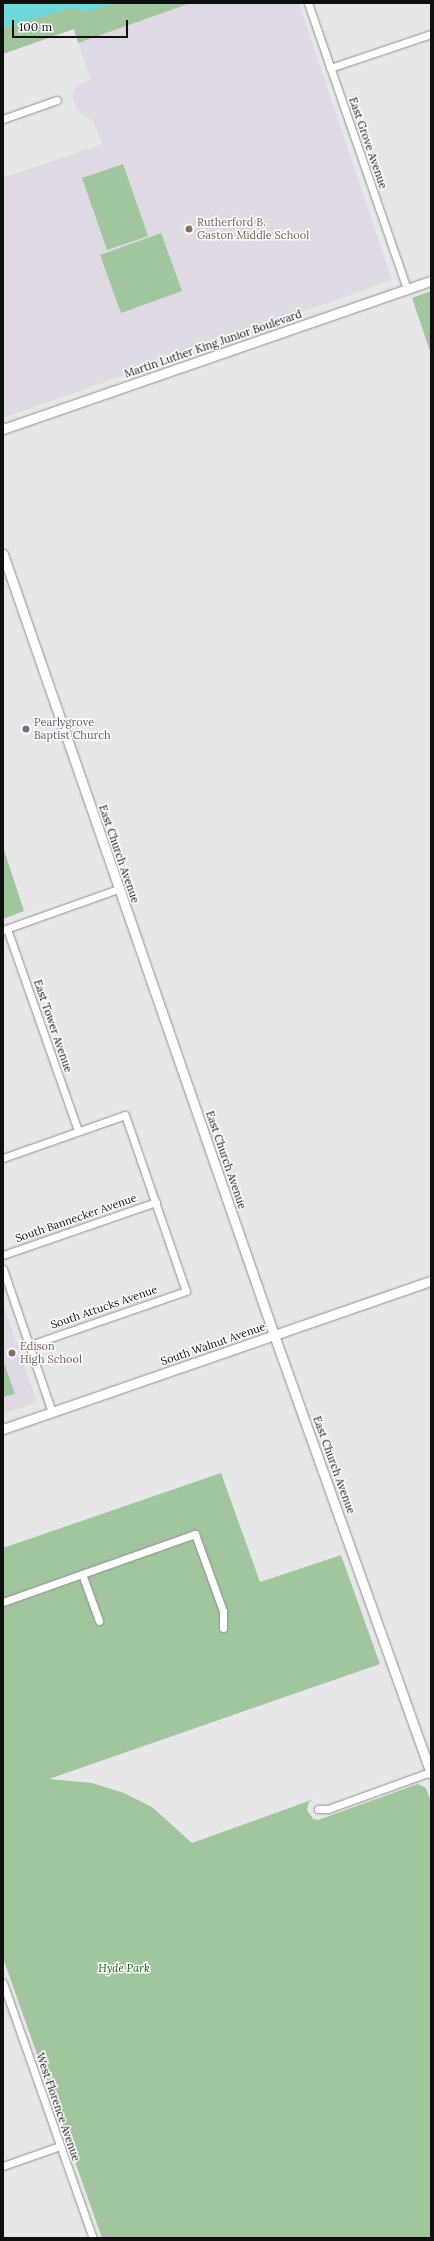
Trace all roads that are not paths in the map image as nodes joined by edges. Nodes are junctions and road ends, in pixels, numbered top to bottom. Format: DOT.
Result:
graph roads {
  1 [pos="308,3"];
  2 [pos="431,34"];
  3 [pos="330,68"];
  4 [pos="57,100"];
  5 [pos="3,119"];
  6 [pos="431,281"];
  7 [pos="407,289"];
  8 [pos="3,429"];
  9 [pos="3,554"];
  10 [pos="118,889"];
  11 [pos="5,929"];
  12 [pos="78,1131"];
  13 [pos="3,1158"];
  14 [pos="156,1202"];
  15 [pos="3,1255"];
  16 [pos="3,1269"];
  17 [pos="431,1281"];
  18 [pos="274,1335"];
  19 [pos="30,1345"];
  20 [pos="52,1412"];
  21 [pos="3,1429"];
  22 [pos="82,1574"];
  23 [pos="3,1602"];
  24 [pos="99,1621"];
  25 [pos="223,1628"];
  26 [pos="431,1773"];
  27 [pos="318,1809"];
  28 [pos="3,1983"];
  29 [pos="60,2146"];
  30 [pos="3,2166"];
  31 [pos="93,2238"];
  1 -- 3 [label="street, East Grove Avenue"];
  2 -- 3 [label="street"];
  3 -- 7 [label="street, East Grove Avenue"];
  4 -- 5 [label="street"];
  6 -- 7 [label="street, Martin Luther King Junior Boulevard"];
  7 -- 8 [label="street, Martin Luther King Junior Boulevard"];
  9 -- 10 [label="street, East Church Avenue"];
  10 -- 11 [label="street"];
  10 -- 18 [label="street, East Church Avenue"];
  11 -- 12 [label="street, East Tower Avenue"];
  12 -- 13 [label="street"];
  12 -- 14 [label="street"];
  14 -- 15 [label="street, South Bannecker Avenue"];
  14 -- 19 [label="street, South Attucks Avenue"];
  16 -- 19 [label="street"];
  17 -- 18 [label="street, South Walnut Avenue"];
  18 -- 20 [label="street, South Walnut Avenue"];
  18 -- 26 [label="street, East Church Avenue"];
  19 -- 20 [label="street"];
  20 -- 21 [label="street, South Walnut Avenue"];
  22 -- 23 [label="street"];
  22 -- 24 [label="street"];
  22 -- 25 [label="street"];
  26 -- 27 [label="street"];
  28 -- 29 [label="street, West Florence Avenue"];
  29 -- 30 [label="street"];
  29 -- 31 [label="street, West Florence Avenue"];
}
